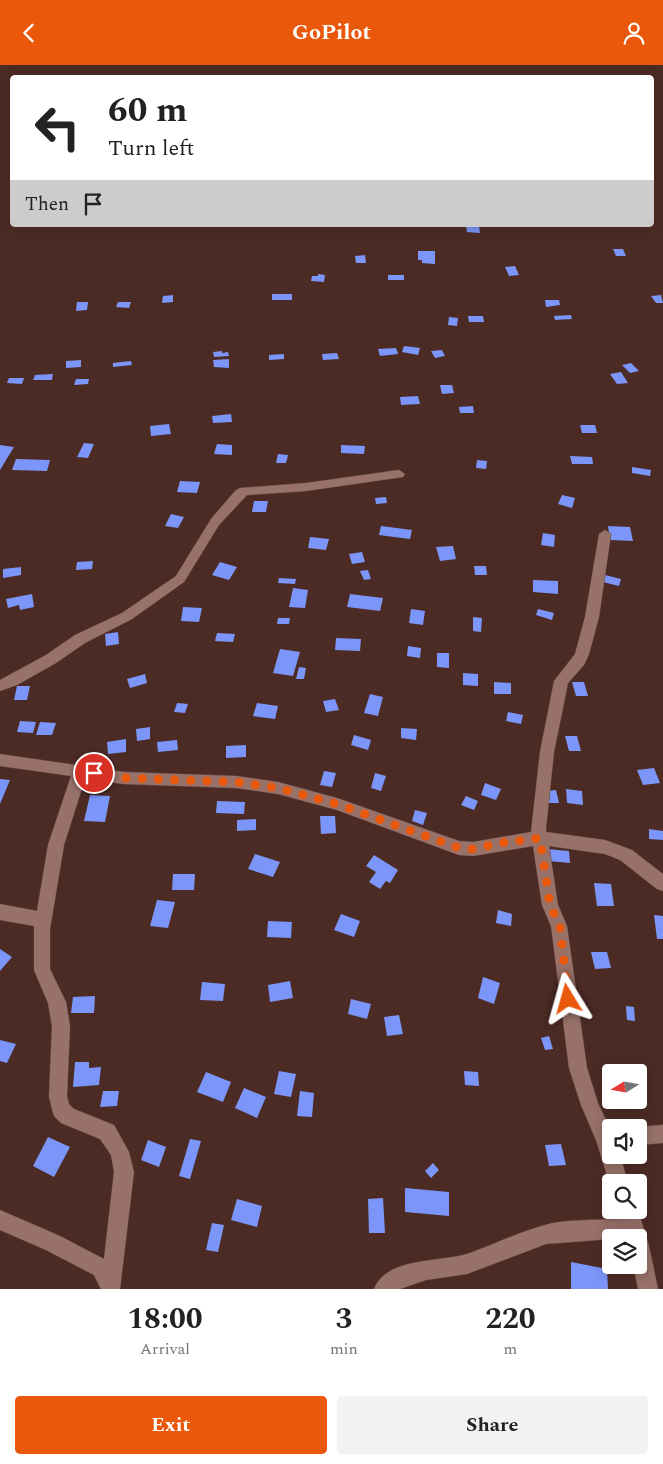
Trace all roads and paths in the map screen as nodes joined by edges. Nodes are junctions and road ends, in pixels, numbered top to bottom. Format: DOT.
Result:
graph roads {
  1 [pos="399,474"];
  2 [pos="605,534"];
  3 [pos="0,686"];
  4 [pos="0,760"];
  5 [pos="80,771"];
  6 [pos="540,838"];
  7 [pos="663,884"];
  8 [pos="0,912"];
  9 [pos="43,920"];
  10 [pos="602,1127"];
  11 [pos="663,1134"];
  12 [pos="647,1135"];
  13 [pos="0,1220"];
  14 [pos="602,1232"];
  15 [pos="644,1274"];
  16 [pos="111,1287"];
  17 [pos="384,1289"];
  18 [pos="648,1289"];
  1 -- 3 [label="street"];
  2 -- 6 [label="street"];
  4 -- 5 [label="street"];
  5 -- 6 [label="street"];
  5 -- 9 [label="street"];
  6 -- 7 [label="street"];
  6 -- 10 [label="street"];
  8 -- 9 [label="street"];
  9 -- 16 [label="street"];
  11 -- 12 [label="street"];
  13 -- 16 [label="street"];
  14 -- 17 [label="street"];
  15 -- 18 [label="street"];
}
